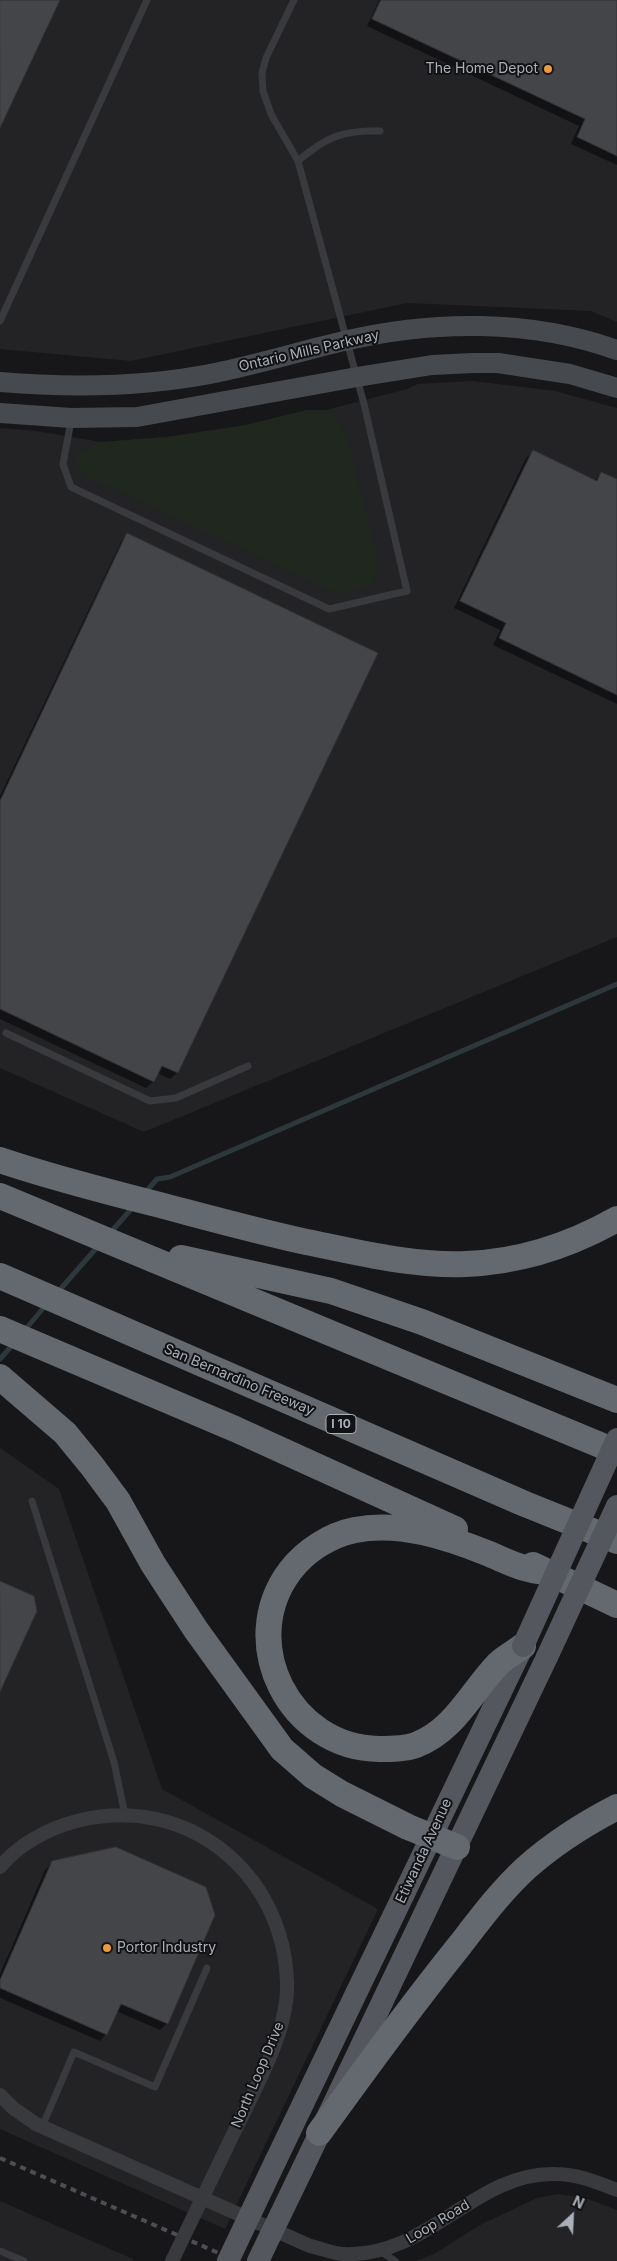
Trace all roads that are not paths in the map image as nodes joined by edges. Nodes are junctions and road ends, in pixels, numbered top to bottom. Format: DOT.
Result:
graph roads {
  1 [pos="147,0"];
  2 [pos="294,0"];
  3 [pos="380,132"];
  4 [pos="298,161"];
  5 [pos="0,321"];
  6 [pos="346,340"];
  7 [pos="617,350"];
  8 [pos="357,377"];
  9 [pos="0,382"];
  10 [pos="617,388"];
  11 [pos="0,413"];
  12 [pos="71,418"];
  13 [pos="6,1033"];
  14 [pos="248,1066"];
  15 [pos="0,1160"];
  16 [pos="0,1196"];
  17 [pos="617,1219"];
  18 [pos="117,1244"];
  19 [pos="0,1276"];
  20 [pos="2,1329"];
  21 [pos="1,1377"];
  22 [pos="617,1400"];
  23 [pos="617,1439"];
  24 [pos="617,1452"];
  25 [pos="32,1501"];
  26 [pos="617,1506"];
  27 [pos="617,1541"];
  28 [pos="548,1572"];
  29 [pos="617,1605"];
  30 [pos="523,1646"];
  31 [pos="617,1806"];
  32 [pos="126,1815"];
  33 [pos="430,1836"];
  34 [pos="457,1847"];
  35 [pos="0,1867"];
  36 [pos="207,1968"];
  37 [pos="0,2095"];
  38 [pos="42,2127"];
  39 [pos="320,2133"];
  40 [pos="617,2190"];
  41 [pos="0,2251"];
  42 [pos="380,2251"];
  43 [pos="24,2261"];
  44 [pos="172,2261"];
  45 [pos="228,2261"];
  46 [pos="258,2261"];
  47 [pos="395,2261"];
  1 -- 5 [label="lane"];
  2 -- 4 [label="lane"];
  3 -- 4 [label="lane"];
  4 -- 6 [label="lane"];
  6 -- 7 [label="main road, Ontario Mills Parkway"];
  6 -- 8 [label="lane"];
  6 -- 9 [label="main road, Ontario Mills Parkway"];
  8 -- 10 [label="main road"];
  8 -- 12 [label="main road"];
  8 -- 12 [label="lane"];
  11 -- 12 [label="main road"];
  13 -- 14 [label="lane"];
  15 -- 17 [label="highway"];
  16 -- 18 [label="highway"];
  18 -- 22 [label="highway"];
  18 -- 24 [label="highway"];
  19 -- 27 [label="highway, San Bernardino Freeway / I 10"];
  20 -- 28 [label="highway"];
  21 -- 33 [label="highway"];
  23 -- 30 [label="main road, Etiwanda Avenue, bridge"];
  25 -- 32 [label="lane"];
  26 -- 34 [label="main road, Etiwanda Avenue, bridge"];
  28 -- 29 [label="highway"];
  28 -- 30 [label="highway"];
  30 -- 33 [label="main road, Etiwanda Avenue"];
  31 -- 39 [label="highway"];
  32 -- 35 [label="street, North Loop Drive"];
  32 -- 44 [label="street, North Loop Drive, bridge"];
  33 -- 34 [label="highway"];
  33 -- 45 [label="main road, Etiwanda Avenue, bridge"];
  34 -- 39 [label="main road, Etiwanda Avenue"];
  36 -- 38 [label="lane"];
  37 -- 38 [label="street"];
  38 -- 42 [label="street, Loop Road"];
  39 -- 46 [label="main road, Etiwanda Avenue, bridge"];
  40 -- 42 [label="street, Loop Road"];
  41 -- 43 [label="lane"];
  42 -- 47 [label="lane"];
}
